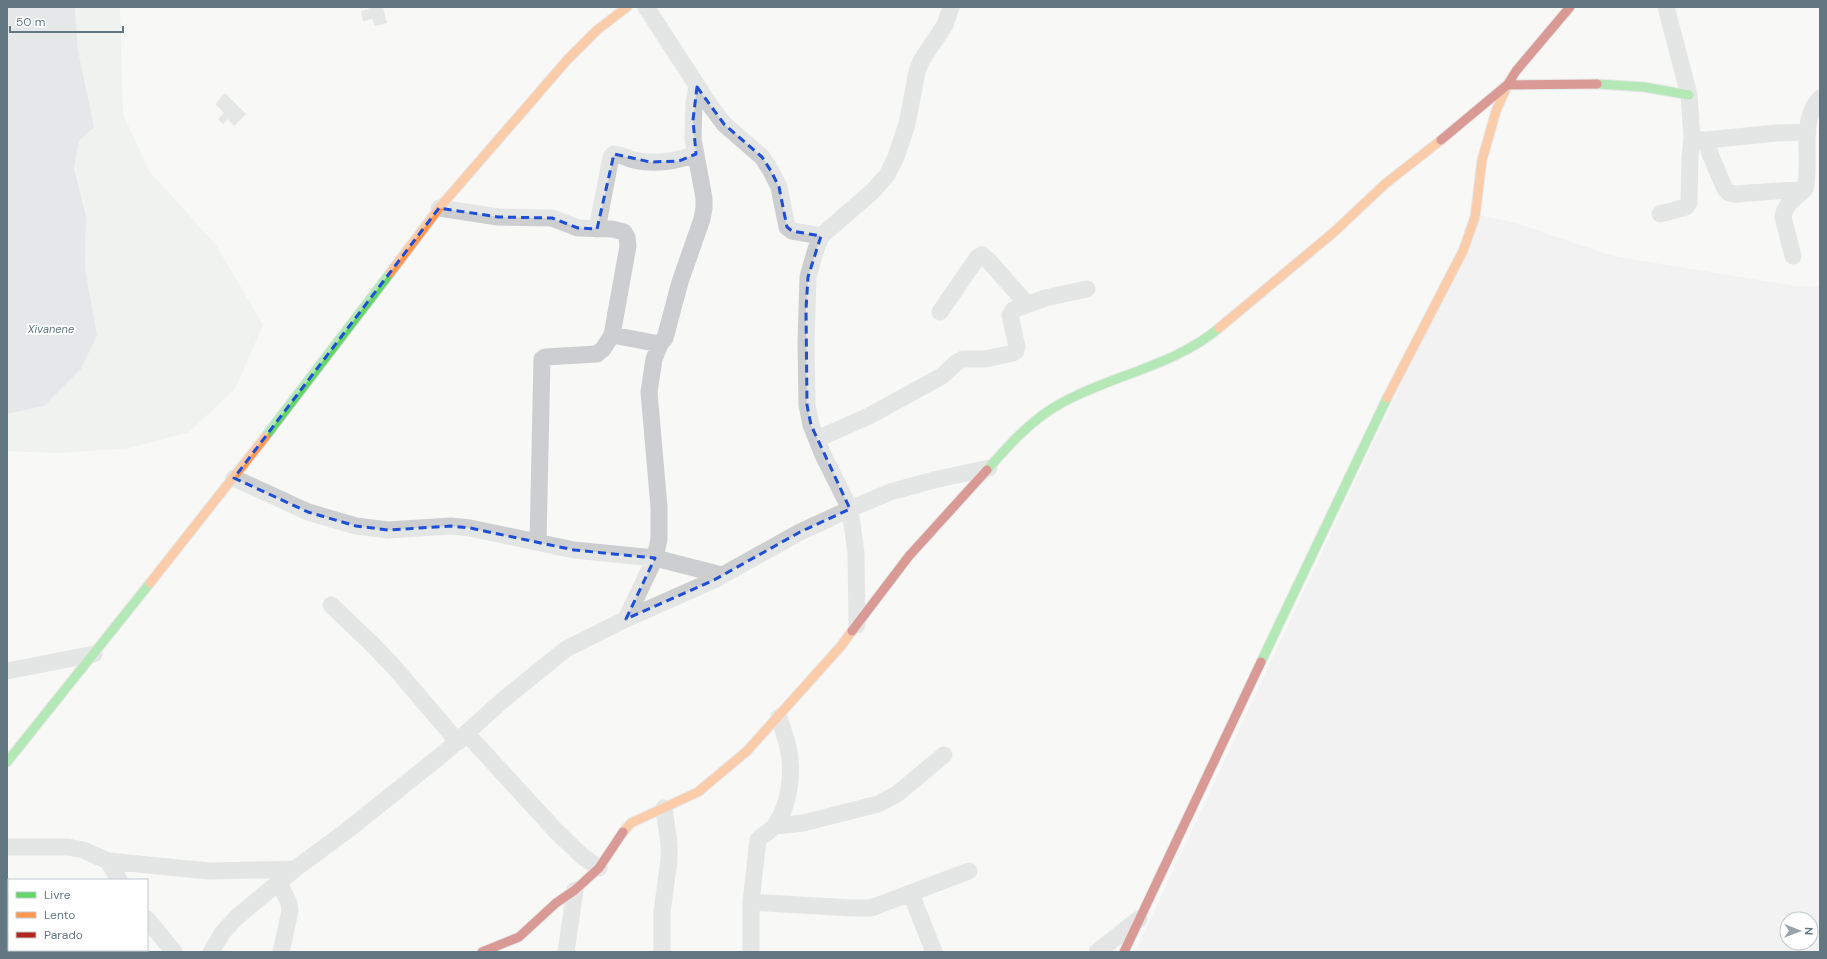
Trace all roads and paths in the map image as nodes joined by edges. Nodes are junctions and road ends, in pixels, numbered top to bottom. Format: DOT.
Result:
graph roads {
  1 [pos="627,7"];
  2 [pos="646,7"];
  3 [pos="951,7"];
  4 [pos="1570,7"];
  5 [pos="1666,7"];
  6 [pos="1507,85"];
  7 [pos="697,87"];
  8 [pos="1689,95"];
  9 [pos="1820,98"];
  10 [pos="1808,132"];
  11 [pos="1699,140"];
  12 [pos="696,154"];
  13 [pos="1805,189"];
  14 [pos="439,208"];
  15 [pos="1660,214"];
  16 [pos="597,229"];
  17 [pos="821,236"];
  18 [pos="1793,256"];
  19 [pos="1087,290"];
  20 [pos="1027,304"];
  21 [pos="940,312"];
  22 [pos="612,335"];
  23 [pos="660,344"];
  24 [pos="817,439"];
  25 [pos="989,468"];
  26 [pos="234,478"];
  27 [pos="850,509"];
  28 [pos="538,542"];
  29 [pos="655,558"];
  30 [pos="722,575"];
  31 [pos="331,605"];
  32 [pos="626,619"];
  33 [pos="857,625"];
  34 [pos="94,654"];
  35 [pos="7,671"];
  36 [pos="779,717"];
  37 [pos="463,738"];
  38 [pos="944,755"];
  39 [pos="7,762"];
  40 [pos="664,808"];
  41 [pos="776,826"];
  42 [pos="7,847"];
  43 [pos="108,861"];
  44 [pos="599,868"];
  45 [pos="295,869"];
  46 [pos="969,871"];
  47 [pos="118,879"];
  48 [pos="279,883"];
  49 [pos="575,890"];
  50 [pos="911,894"];
  51 [pos="751,902"];
  52 [pos="1141,917"];
  53 [pos="148,920"];
  54 [pos="174,952"];
  55 [pos="211,952"];
  56 [pos="281,952"];
  57 [pos="482,952"];
  58 [pos="566,952"];
  59 [pos="662,952"];
  60 [pos="751,952"];
  61 [pos="934,952"];
  62 [pos="1097,952"];
  63 [pos="1124,952"];
  1 -- 14 [label="street"];
  2 -- 7 [label="street"];
  3 -- 17 [label="street"];
  4 -- 6 [label="street"];
  5 -- 8 [label="street"];
  6 -- 8 [label="street"];
  6 -- 25 [label="street"];
  6 -- 52 [label="street"];
  7 -- 12 [label="street"];
  7 -- 17 [label="street"];
  8 -- 11 [label="street"];
  9 -- 10 [label="street"];
  10 -- 11 [label="street"];
  10 -- 13 [label="street"];
  11 -- 13 [label="street"];
  11 -- 15 [label="street"];
  12 -- 16 [label="street"];
  12 -- 23 [label="street"];
  13 -- 18 [label="street"];
  14 -- 16 [label="street"];
  14 -- 26 [label="street"];
  16 -- 22 [label="street"];
  17 -- 24 [label="street"];
  19 -- 20 [label="street"];
  20 -- 21 [label="street"];
  20 -- 24 [label="street"];
  22 -- 23 [label="street"];
  22 -- 28 [label="street"];
  23 -- 29 [label="street"];
  24 -- 27 [label="street"];
  25 -- 27 [label="street"];
  25 -- 33 [label="street"];
  26 -- 28 [label="street"];
  26 -- 34 [label="street"];
  27 -- 30 [label="street"];
  27 -- 33 [label="street"];
  28 -- 29 [label="street"];
  29 -- 30 [label="street"];
  29 -- 32 [label="street"];
  30 -- 32 [label="street"];
  31 -- 37 [label="street"];
  32 -- 37 [label="street"];
  33 -- 36 [label="street"];
  34 -- 35 [label="street"];
  34 -- 39 [label="street"];
  36 -- 40 [label="street"];
  36 -- 41 [label="street"];
  37 -- 44 [label="street"];
  37 -- 45 [label="street"];
  38 -- 41 [label="street"];
  40 -- 44 [label="street"];
  40 -- 59 [label="street"];
  41 -- 51 [label="street"];
  42 -- 43 [label="street"];
  43 -- 45 [label="street"];
  43 -- 47 [label="street"];
  44 -- 49 [label="street"];
  45 -- 48 [label="street"];
  46 -- 50 [label="street"];
  48 -- 55 [label="street"];
  48 -- 56 [label="street"];
  49 -- 57 [label="street"];
  49 -- 58 [label="street"];
  50 -- 51 [label="street"];
  50 -- 61 [label="street"];
  51 -- 60 [label="street"];
  52 -- 62 [label="street"];
  52 -- 63 [label="street"];
  53 -- 54 [label="street"];
}
